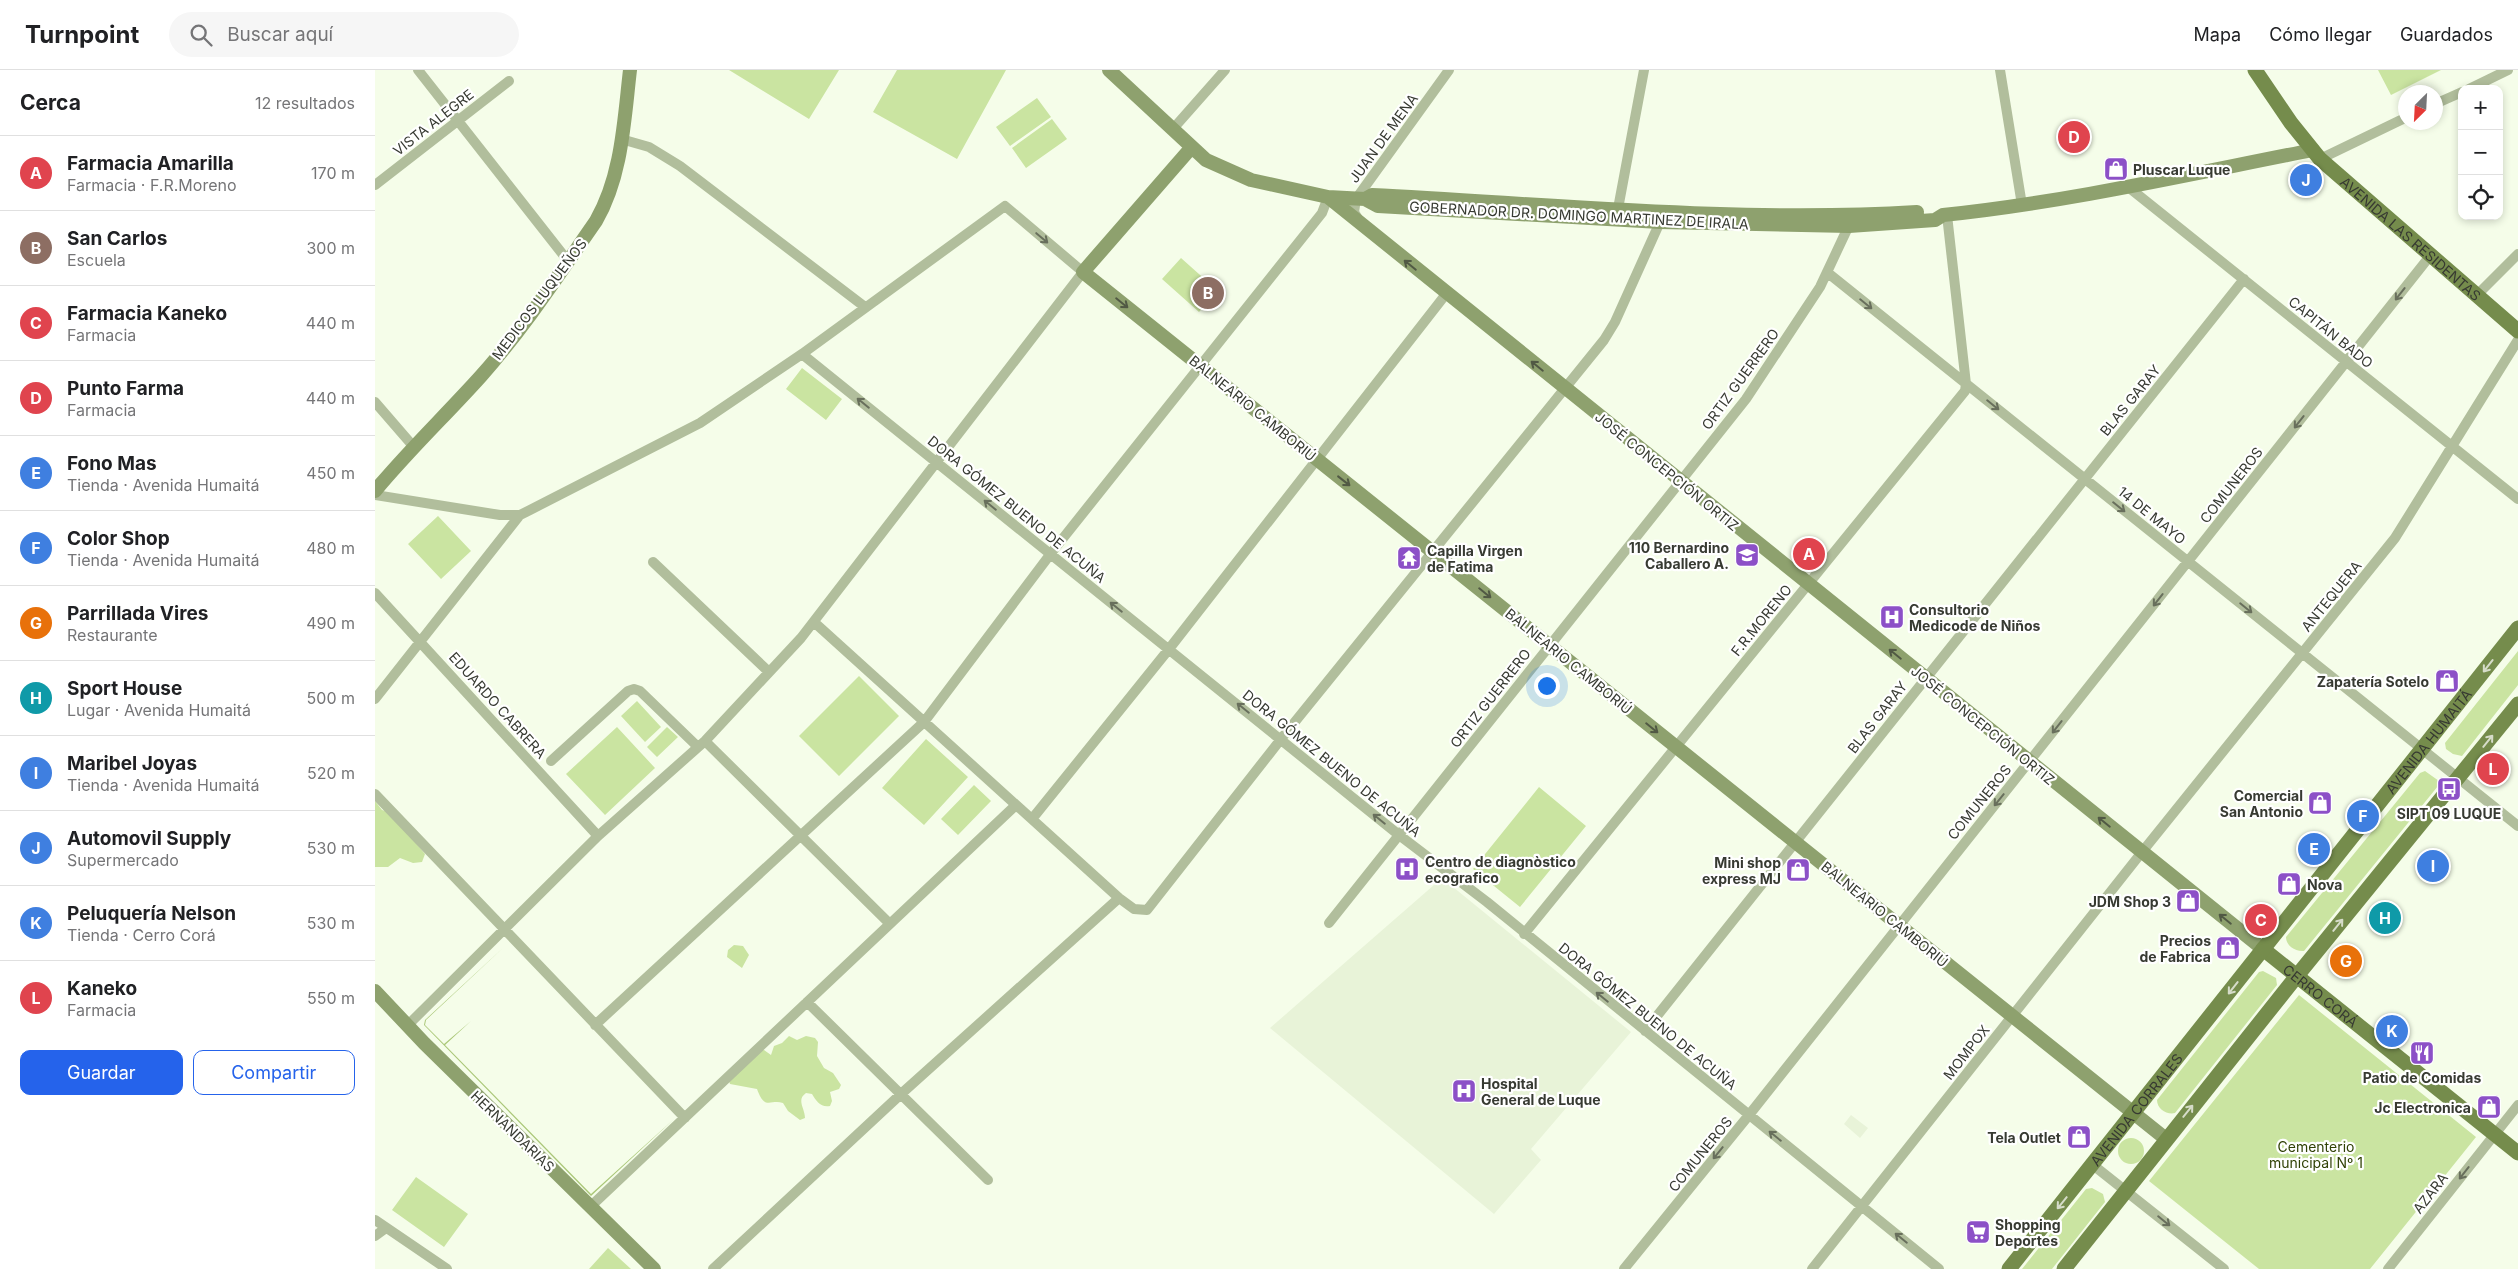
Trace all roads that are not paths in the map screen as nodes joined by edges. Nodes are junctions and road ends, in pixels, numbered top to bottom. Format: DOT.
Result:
graph roads {
  1 [pos="419,70"];
  2 [pos="630,70"];
  3 [pos="1109,70"];
  4 [pos="1225,70"];
  5 [pos="1449,70"];
  6 [pos="1644,70"];
  7 [pos="2000,70"];
  8 [pos="2255,70"];
  9 [pos="2509,70"];
  10 [pos="509,81"];
  11 [pos="2477,85"];
  12 [pos="2458,94"];
  13 [pos="2443,100"];
  14 [pos="458,120"];
  15 [pos="2398,121"];
  16 [pos="1173,130"];
  17 [pos="621,139"];
  18 [pos="1191,148"];
  19 [pos="2316,154"];
  20 [pos="375,184"];
  21 [pos="2127,186"];
  22 [pos="1328,197"];
  23 [pos="1360,199"];
  24 [pos="2022,205"];
  25 [pos="1617,214"];
  26 [pos="1945,215"];
  27 [pos="1851,220"];
  28 [pos="1660,222"];
  29 [pos="1362,226"];
  30 [pos="2518,254"];
  31 [pos="2430,256"];
  32 [pos="568,261"];
  33 [pos="1083,272"];
  34 [pos="1828,273"];
  35 [pos="2244,279"];
  36 [pos="1446,294"];
  37 [pos="2477,296"];
  38 [pos="865,307"];
  39 [pos="2518,331"];
  40 [pos="2518,340"];
  41 [pos="802,354"];
  42 [pos="2347,361"];
  43 [pos="1199,365"];
  44 [pos="1966,384"];
  45 [pos="1565,389"];
  46 [pos="375,402"];
  47 [pos="413,446"];
  48 [pos="2453,447"];
  49 [pos="1317,459"];
  50 [pos="937,463"];
  51 [pos="2084,479"];
  52 [pos="1680,481"];
  53 [pos="375,491"];
  54 [pos="375,495"];
  55 [pos="2518,499"];
  56 [pos="520,515"];
  57 [pos="1433,552"];
  58 [pos="1051,554"];
  59 [pos="2188,561"];
  60 [pos="653,562"];
  61 [pos="1808,584"];
  62 [pos="375,593"];
  63 [pos="815,623"];
  64 [pos="2518,628"];
  65 [pos="420,640"];
  66 [pos="1549,646"];
  67 [pos="1169,649"];
  68 [pos="2303,653"];
  69 [pos="769,672"];
  70 [pos="1925,678"];
  71 [pos="375,699"];
  72 [pos="2518,704"];
  73 [pos="924,722"];
  74 [pos="1281,739"];
  75 [pos="701,744"];
  76 [pos="1676,747"];
  77 [pos="2422,749"];
  78 [pos="551,761"];
  79 [pos="2029,762"];
  80 [pos="2459,778"];
  81 [pos="375,794"];
  82 [pos="1016,805"];
  83 [pos="1032,820"];
  84 [pos="2518,826"];
  85 [pos="801,834"];
  86 [pos="1399,835"];
  87 [pos="599,836"];
  88 [pos="1795,842"];
  89 [pos="2142,852"];
  90 [pos="1119,898"];
  91 [pos="1329,923"];
  92 [pos="891,924"];
  93 [pos="1899,925"];
  94 [pos="505,930"];
  95 [pos="1524,934"];
  96 [pos="2263,950"];
  97 [pos="2296,977"];
  98 [pos="375,991"];
  99 [pos="807,1002"];
  100 [pos="2012,1016"];
  101 [pos="595,1025"];
  102 [pos="407,1026"];
  103 [pos="1645,1031"];
  104 [pos="901,1094"];
  105 [pos="2518,1105"];
  106 [pos="2134,1113"];
  107 [pos="1749,1115"];
  108 [pos="685,1118"];
  109 [pos="2494,1134"];
  110 [pos="2166,1139"];
  111 [pos="2518,1153"];
  112 [pos="2093,1165"];
  113 [pos="988,1180"];
  114 [pos="2126,1191"];
  115 [pos="1862,1206"];
  116 [pos="590,1207"];
  117 [pos="375,1220"];
  118 [pos="386,1228"];
  119 [pos="375,1236"];
  120 [pos="447,1269"];
  121 [pos="654,1269"];
  122 [pos="713,1269"];
  123 [pos="1623,1269"];
  124 [pos="1812,1269"];
  125 [pos="1939,1269"];
  126 [pos="2009,1269"];
  127 [pos="2064,1269"];
  128 [pos="2224,1269"];
  129 [pos="2388,1269"];
  1 -- 14 [label="street"];
  2 -- 17 [label="street, MEDICOS LUQUEÑOS"];
  3 -- 16 [label="street, JOSÉ CONCEPCIÓN ORTIZ"];
  4 -- 16 [label="street"];
  5 -- 23 [label="street, JUAN DE MENA"];
  6 -- 25 [label="street"];
  7 -- 24 [label="street"];
  8 -- 19 [label="main road, AVENIDA LAS RESIDENTAS"];
  9 -- 11 [label="street"];
  10 -- 14 [label="street, VISTA ALEGRE"];
  12 -- 13 [label="street"];
  14 -- 20 [label="street, VISTA ALEGRE"];
  14 -- 32 [label="street"];
  15 -- 19 [label="street"];
  16 -- 18 [label="street, JOSÉ CONCEPCIÓN ORTIZ"];
  17 -- 32 [label="street, MEDICOS LUQUEÑOS"];
  17 -- 38 [label="street"];
  18 -- 22 [label="street, JOSÉ CONCEPCIÓN ORTIZ"];
  18 -- 33 [label="street"];
  19 -- 21 [label="street, GOBERNADOR DR. DOMINGO MARTINEZ DE IRALA"];
  19 -- 31 [label="main road, AVENIDA LAS RESIDENTAS"];
  21 -- 24 [label="street, GOBERNADOR DR. DOMINGO MARTINEZ DE IRALA"];
  21 -- 35 [label="street, CAPITÁN BADO"];
  22 -- 23 [label="street, GOBERNADOR DR. DOMINGO MARTINEZ DE IRALA"];
  22 -- 29 [label="street, JOSÉ CONCEPCIÓN ORTIZ"];
  22 -- 43 [label="street"];
  23 -- 25 [label="street, GOBERNADOR DR. DOMINGO MARTINEZ DE IRALA"];
  23 -- 29 [label="street"];
  24 -- 26 [label="street, GOBERNADOR DR. DOMINGO MARTINEZ DE IRALA"];
  25 -- 27 [label="street, GOBERNADOR DR. DOMINGO MARTINEZ DE IRALA"];
  25 -- 28 [label="street, GOBERNADOR DR. DOMINGO MARTINEZ DE IRALA"];
  26 -- 27 [label="street, GOBERNADOR DR. DOMINGO MARTINEZ DE IRALA"];
  26 -- 44 [label="street"];
  27 -- 28 [label="street, GOBERNADOR DR. DOMINGO MARTINEZ DE IRALA"];
  27 -- 34 [label="street, ORTIZ GUERRERO"];
  28 -- 45 [label="street"];
  36 -- 29 [label="street, JOSÉ CONCEPCIÓN ORTIZ, one-way"];
  30 -- 37 [label="street"];
  31 -- 37 [label="main road, AVENIDA LAS RESIDENTAS"];
  31 -- 42 [label="street, COMUNEROS, one-way"];
  32 -- 47 [label="street, MEDICOS LUQUEÑOS"];
  38 -- 33 [label="street, BALNEARIO CAMBORIÚ, one-way"];
  33 -- 43 [label="street, BALNEARIO CAMBORIÚ, one-way"];
  33 -- 50 [label="street"];
  34 -- 44 [label="street, 14 DE MAYO, one-way"];
  34 -- 52 [label="street, ORTIZ GUERRERO"];
  35 -- 42 [label="street, CAPITÁN BADO"];
  35 -- 51 [label="street, BLAS GARAY"];
  45 -- 36 [label="street, JOSÉ CONCEPCIÓN ORTIZ, one-way"];
  36 -- 49 [label="street"];
  37 -- 39 [label="main road, AVENIDA LAS RESIDENTAS"];
  38 -- 41 [label="street"];
  40 -- 48 [label="street, ANTEQUERA"];
  50 -- 41 [label="street, DORA GÓMEZ BUENO DE ACUÑA, one-way"];
  41 -- 56 [label="street"];
  42 -- 48 [label="street, CAPITÁN BADO"];
  42 -- 59 [label="street, COMUNEROS, one-way"];
  43 -- 49 [label="street, BALNEARIO CAMBORIÚ"];
  43 -- 58 [label="street"];
  44 -- 51 [label="street, 14 DE MAYO, one-way"];
  44 -- 61 [label="street, F.R.MORENO"];
  45 -- 52 [label="street, JOSÉ CONCEPCIÓN ORTIZ"];
  45 -- 57 [label="street"];
  46 -- 47 [label="street"];
  47 -- 53 [label="street, MEDICOS LUQUEÑOS"];
  48 -- 55 [label="street, CAPITÁN BADO"];
  48 -- 68 [label="street, ANTEQUERA"];
  49 -- 57 [label="street, BALNEARIO CAMBORIÚ, one-way"];
  49 -- 67 [label="street"];
  58 -- 50 [label="street, DORA GÓMEZ BUENO DE ACUÑA, one-way"];
  50 -- 63 [label="street"];
  51 -- 59 [label="street, 14 DE MAYO, one-way"];
  51 -- 70 [label="street, BLAS GARAY"];
  52 -- 61 [label="street, JOSÉ CONCEPCIÓN ORTIZ"];
  52 -- 66 [label="street, ORTIZ GUERRERO"];
  54 -- 56 [label="street"];
  56 -- 65 [label="street"];
  57 -- 66 [label="street, BALNEARIO CAMBORIÚ, one-way"];
  57 -- 74 [label="street"];
  67 -- 58 [label="street, DORA GÓMEZ BUENO DE ACUÑA, one-way"];
  58 -- 73 [label="street"];
  59 -- 68 [label="street, 14 DE MAYO, one-way"];
  59 -- 79 [label="street, COMUNEROS, one-way"];
  60 -- 69 [label="street"];
  70 -- 61 [label="street, JOSÉ CONCEPCIÓN ORTIZ, one-way"];
  61 -- 76 [label="street, F.R.MORENO"];
  62 -- 65 [label="street, EDUARDO CABRERA"];
  63 -- 69 [label="street"];
  63 -- 73 [label="street"];
  64 -- 77 [label="main road, AVENIDA HUMAITÁ, one-way"];
  65 -- 71 [label="street"];
  65 -- 87 [label="street, EDUARDO CABRERA"];
  66 -- 76 [label="street, BALNEARIO CAMBORIÚ, one-way"];
  66 -- 86 [label="street, ORTIZ GUERRERO"];
  74 -- 67 [label="street, DORA GÓMEZ BUENO DE ACUÑA, one-way"];
  67 -- 83 [label="street"];
  68 -- 77 [label="street, 14 DE MAYO"];
  68 -- 89 [label="street, ANTEQUERA"];
  69 -- 75 [label="street"];
  70 -- 79 [label="street, JOSÉ CONCEPCIÓN ORTIZ"];
  70 -- 88 [label="street, BLAS GARAY"];
  80 -- 72 [label="main road, one-way"];
  73 -- 82 [label="street"];
  73 -- 85 [label="street"];
  86 -- 74 [label="street, DORA GÓMEZ BUENO DE ACUÑA, one-way"];
  74 -- 90 [label="street"];
  75 -- 78 [label="street"];
  75 -- 85 [label="street"];
  75 -- 87 [label="street"];
  76 -- 88 [label="street, BALNEARIO CAMBORIÚ"];
  76 -- 95 [label="street, F.R.MORENO"];
  77 -- 80 [label="street, 14 DE MAYO"];
  77 -- 96 [label="main road, AVENIDA HUMAITÁ"];
  89 -- 79 [label="street, JOSÉ CONCEPCIÓN ORTIZ, one-way"];
  79 -- 93 [label="street, COMUNEROS, one-way"];
  80 -- 84 [label="street, 14 DE MAYO"];
  97 -- 80 [label="main road, one-way"];
  81 -- 94 [label="street"];
  82 -- 83 [label="street"];
  82 -- 92 [label="street"];
  83 -- 90 [label="street"];
  85 -- 92 [label="street"];
  85 -- 101 [label="street"];
  86 -- 91 [label="street, ORTIZ GUERRERO"];
  86 -- 95 [label="street, DORA GÓMEZ BUENO DE ACUÑA"];
  87 -- 94 [label="street"];
  88 -- 93 [label="street, BALNEARIO CAMBORIÚ"];
  88 -- 103 [label="street, BLAS GARAY"];
  96 -- 89 [label="street, JOSÉ CONCEPCIÓN ORTIZ, one-way"];
  89 -- 100 [label="street, MOMPOX"];
  90 -- 104 [label="street"];
  92 -- 99 [label="street"];
  93 -- 100 [label="street, BALNEARIO CAMBORIÚ"];
  93 -- 107 [label="street, COMUNEROS"];
  94 -- 101 [label="street"];
  94 -- 102 [label="street"];
  103 -- 95 [label="street, DORA GÓMEZ BUENO DE ACUÑA, one-way"];
  96 -- 97 [label="main road, CERRO CORÁ"];
  96 -- 106 [label="main road, AVENIDA CORRALES, one-way"];
  97 -- 109 [label="main road, CERRO CORÁ"];
  110 -- 97 [label="main road, one-way"];
  98 -- 102 [label="street, HERNANDARIAS"];
  99 -- 104 [label="street"];
  99 -- 108 [label="street"];
  100 -- 106 [label="street, BALNEARIO CAMBORIÚ"];
  100 -- 115 [label="street, MOMPOX"];
  101 -- 108 [label="street"];
  102 -- 116 [label="street, HERNANDARIAS"];
  103 -- 107 [label="street, DORA GÓMEZ BUENO DE ACUÑA"];
  104 -- 113 [label="street"];
  104 -- 122 [label="street"];
  105 -- 109 [label="street, AZARA"];
  106 -- 110 [label="street, BALNEARIO CAMBORIÚ"];
  106 -- 112 [label="main road, AVENIDA CORRALES"];
  115 -- 107 [label="street, DORA GÓMEZ BUENO DE ACUÑA, one-way"];
  107 -- 123 [label="street, COMUNEROS, one-way"];
  108 -- 116 [label="street"];
  109 -- 111 [label="main road, CERRO CORÁ"];
  109 -- 129 [label="street, AZARA, one-way"];
  110 -- 114 [label="main road"];
  112 -- 114 [label="street"];
  112 -- 126 [label="main road, AVENIDA CORRALES, one-way"];
  114 -- 127 [label="main road"];
  114 -- 128 [label="street, one-way"];
  115 -- 124 [label="street, MOMPOX"];
  125 -- 115 [label="street, DORA GÓMEZ BUENO DE ACUÑA, one-way"];
  116 -- 121 [label="street, HERNANDARIAS"];
  117 -- 118 [label="street"];
  118 -- 119 [label="street"];
  118 -- 120 [label="street"];
}
